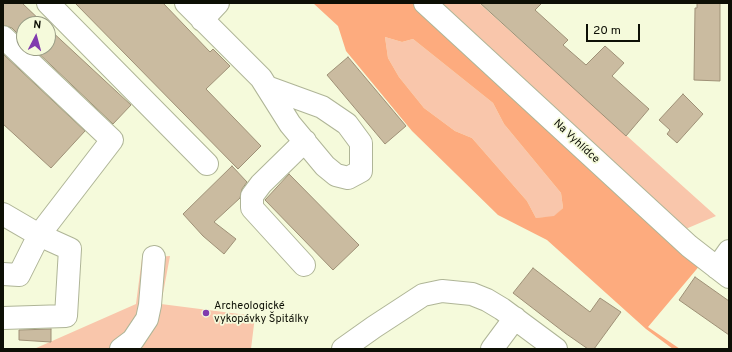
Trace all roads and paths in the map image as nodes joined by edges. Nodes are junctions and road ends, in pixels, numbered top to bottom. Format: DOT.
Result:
graph roads {
  1 [pos="48,3"];
  2 [pos="186,3"];
  3 [pos="218,3"];
  4 [pos="425,3"];
  5 [pos="202,20"];
  6 [pos="3,36"];
  7 [pos="267,87"];
  8 [pos="305,141"];
  9 [pos="207,164"];
  10 [pos="3,214"];
  11 [pos="39,235"];
  12 [pos="729,251"];
  13 [pos="154,257"];
  14 [pos="304,265"];
  15 [pos="723,272"];
  16 [pos="3,274"];
  17 [pos="3,318"];
  18 [pos="514,318"];
  19 [pos="121,349"];
  20 [pos="343,349"];
  21 [pos="492,349"];
  22 [pos="556,349"];
  1 -- 9 [label="street"];
  2 -- 5 [label="street"];
  3 -- 5 [label="street"];
  4 -- 15 [label="street, Na Vyhlídce"];
  5 -- 7 [label="street"];
  6 -- 11 [label="street"];
  7 -- 8 [label="street"];
  7 -- 8 [label="street"];
  8 -- 14 [label="street"];
  10 -- 11 [label="street"];
  11 -- 16 [label="street"];
  11 -- 17 [label="street"];
  12 -- 15 [label="street"];
  13 -- 19 [label="street"];
  18 -- 20 [label="street"];
  18 -- 21 [label="street"];
  18 -- 22 [label="street"];
}
